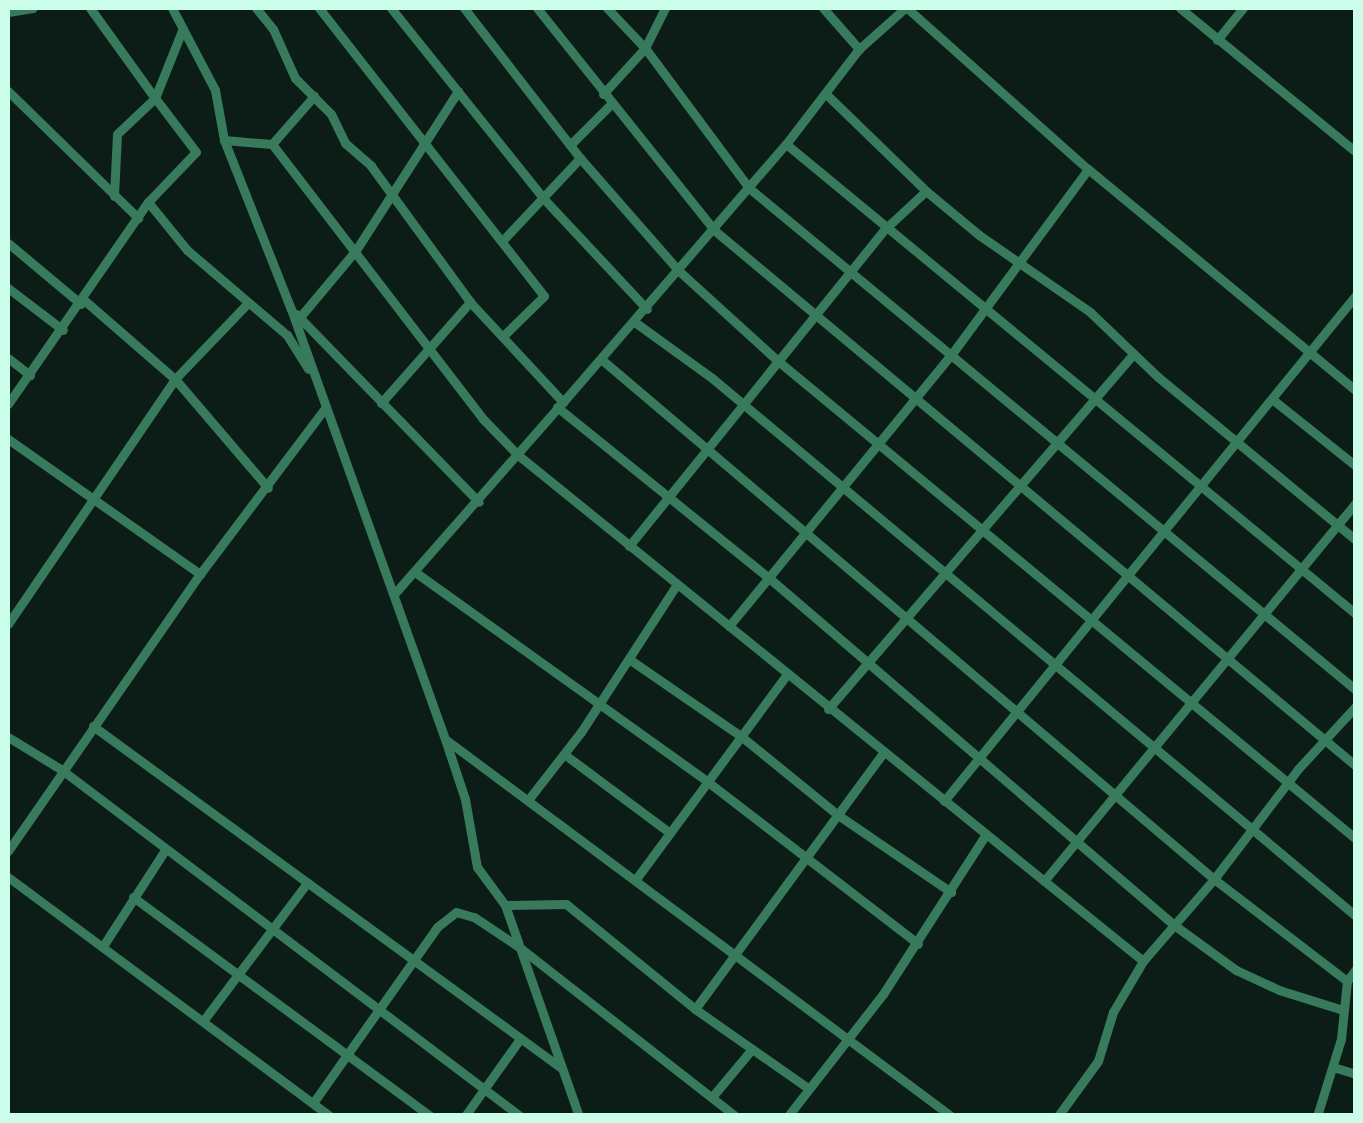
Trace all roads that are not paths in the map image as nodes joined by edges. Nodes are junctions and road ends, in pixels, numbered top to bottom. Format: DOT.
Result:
graph roads {
  1 [pos="32,8"];
  2 [pos="90,8"];
  3 [pos="172,8"];
  4 [pos="256,8"];
  5 [pos="320,8"];
  6 [pos="391,8"];
  7 [pos="464,8"];
  8 [pos="537,8"];
  9 [pos="607,8"];
  10 [pos="665,8"];
  11 [pos="823,8"];
  12 [pos="903,8"];
  13 [pos="1180,8"];
  14 [pos="1243,8"];
  15 [pos="12,10"];
  16 [pos="183,28"];
  17 [pos="1217,40"];
  18 [pos="645,48"];
  19 [pos="860,49"];
  20 [pos="8,91"];
  21 [pos="458,92"];
  22 [pos="603,94"];
  23 [pos="827,95"];
  24 [pos="314,96"];
  25 [pos="155,98"];
  26 [pos="610,104"];
  27 [pos="224,140"];
  28 [pos="426,140"];
  29 [pos="272,144"];
  30 [pos="786,144"];
  31 [pos="570,145"];
  32 [pos="1356,152"];
  33 [pos="580,158"];
  34 [pos="1088,169"];
  35 [pos="749,188"];
  36 [pos="926,191"];
  37 [pos="391,195"];
  38 [pos="114,196"];
  39 [pos="543,198"];
  40 [pos="148,202"];
  41 [pos="138,218"];
  42 [pos="886,228"];
  43 [pos="714,230"];
  44 [pos="504,239"];
  45 [pos="8,242"];
  46 [pos="356,250"];
  47 [pos="1022,264"];
  48 [pos="680,271"];
  49 [pos="851,272"];
  50 [pos="8,288"];
  51 [pos="1356,295"];
  52 [pos="82,302"];
  53 [pos="470,302"];
  54 [pos="246,305"];
  55 [pos="647,308"];
  56 [pos="290,310"];
  57 [pos="986,310"];
  58 [pos="300,317"];
  59 [pos="818,317"];
  60 [pos="636,323"];
  61 [pos="62,330"];
  62 [pos="504,336"];
  63 [pos="430,350"];
  64 [pos="1309,353"];
  65 [pos="1133,354"];
  66 [pos="951,355"];
  67 [pos="8,358"];
  68 [pos="601,359"];
  69 [pos="778,361"];
  70 [pos="30,375"];
  71 [pos="176,379"];
  72 [pos="320,388"];
  73 [pos="1356,392"];
  74 [pos="1092,398"];
  75 [pos="1272,398"];
  76 [pos="916,399"];
  77 [pos="8,404"];
  78 [pos="381,404"];
  79 [pos="560,404"];
  80 [pos="744,406"];
  81 [pos="326,407"];
  82 [pos="8,439"];
  83 [pos="1055,442"];
  84 [pos="1235,443"];
  85 [pos="878,444"];
  86 [pos="706,452"];
  87 [pos="518,455"];
  88 [pos="1356,466"];
  89 [pos="1018,483"];
  90 [pos="1200,487"];
  91 [pos="268,488"];
  92 [pos="841,488"];
  93 [pos="668,498"];
  94 [pos="92,502"];
  95 [pos="479,502"];
  96 [pos="1356,502"];
  97 [pos="1336,524"];
  98 [pos="979,529"];
  99 [pos="804,533"];
  100 [pos="1163,533"];
  101 [pos="1356,540"];
  102 [pos="629,546"];
  103 [pos="1300,568"];
  104 [pos="415,572"];
  105 [pos="200,574"];
  106 [pos="944,574"];
  107 [pos="1130,574"];
  108 [pos="769,578"];
  109 [pos="677,584"];
  110 [pos="395,593"];
  111 [pos="1356,614"];
  112 [pos="1265,616"];
  113 [pos="906,619"];
  114 [pos="1090,622"];
  115 [pos="8,624"];
  116 [pos="729,626"];
  117 [pos="628,659"];
  118 [pos="1228,659"];
  119 [pos="869,662"];
  120 [pos="1055,666"];
  121 [pos="788,674"];
  122 [pos="1356,690"];
  123 [pos="1190,704"];
  124 [pos="598,706"];
  125 [pos="1356,706"];
  126 [pos="828,709"];
  127 [pos="1018,712"];
  128 [pos="93,726"];
  129 [pos="742,736"];
  130 [pos="8,737"];
  131 [pos="445,739"];
  132 [pos="1324,740"];
  133 [pos="1153,748"];
  134 [pos="883,753"];
  135 [pos="564,754"];
  136 [pos="981,758"];
  137 [pos="1356,766"];
  138 [pos="62,770"];
  139 [pos="708,782"];
  140 [pos="1286,783"];
  141 [pos="1113,793"];
  142 [pos="528,800"];
  143 [pos="944,800"];
  144 [pos="838,815"];
  145 [pos="1252,830"];
  146 [pos="670,833"];
  147 [pos="986,834"];
  148 [pos="1356,839"];
  149 [pos="1076,840"];
  150 [pos="166,850"];
  151 [pos="8,851"];
  152 [pos="806,858"];
  153 [pos="8,877"];
  154 [pos="1214,878"];
  155 [pos="636,879"];
  156 [pos="1044,881"];
  157 [pos="307,883"];
  158 [pos="951,892"];
  159 [pos="133,897"];
  160 [pos="505,905"];
  161 [pos="1354,915"];
  162 [pos="1174,925"];
  163 [pos="272,929"];
  164 [pos="918,944"];
  165 [pos="103,946"];
  166 [pos="519,947"];
  167 [pos="736,956"];
  168 [pos="1143,961"];
  169 [pos="412,962"];
  170 [pos="1356,969"];
  171 [pos="238,974"];
  172 [pos="1347,981"];
  173 [pos="381,1007"];
  174 [pos="695,1009"];
  175 [pos="1343,1010"];
  176 [pos="202,1021"];
  177 [pos="520,1039"];
  178 [pos="848,1039"];
  179 [pos="752,1049"];
  180 [pos="347,1055"];
  181 [pos="1333,1067"];
  182 [pos="562,1069"];
  183 [pos="1356,1074"];
  184 [pos="808,1088"];
  185 [pos="486,1090"];
  186 [pos="712,1097"];
  187 [pos="313,1104"];
  188 [pos="330,1116"];
  189 [pos="430,1116"];
  190 [pos="465,1116"];
  191 [pos="520,1116"];
  192 [pos="579,1116"];
  193 [pos="735,1116"];
  194 [pos="788,1116"];
  195 [pos="951,1116"];
  196 [pos="1058,1116"];
  197 [pos="1317,1116"];
  1 -- 15 [label="street"];
  2 -- 25 [label="street"];
  3 -- 16 [label="street"];
  4 -- 24 [label="street"];
  5 -- 28 [label="street"];
  6 -- 21 [label="street"];
  7 -- 31 [label="street"];
  8 -- 22 [label="street"];
  9 -- 18 [label="street"];
  10 -- 18 [label="street"];
  11 -- 19 [label="street"];
  12 -- 19 [label="street"];
  12 -- 34 [label="street"];
  13 -- 17 [label="street"];
  14 -- 17 [label="street"];
  16 -- 25 [label="street"];
  16 -- 27 [label="street"];
  17 -- 32 [label="street"];
  18 -- 22 [label="street"];
  18 -- 35 [label="street"];
  19 -- 23 [label="street"];
  20 -- 38 [label="street"];
  21 -- 28 [label="street"];
  21 -- 39 [label="street"];
  22 -- 26 [label="street"];
  23 -- 30 [label="street"];
  23 -- 36 [label="street"];
  24 -- 29 [label="street"];
  24 -- 37 [label="street"];
  25 -- 38 [label="street"];
  25 -- 40 [label="street"];
  26 -- 31 [label="street"];
  26 -- 43 [label="street"];
  27 -- 29 [label="street"];
  27 -- 56 [label="street"];
  28 -- 37 [label="street"];
  28 -- 44 [label="street"];
  29 -- 46 [label="street"];
  30 -- 35 [label="street"];
  30 -- 42 [label="street"];
  31 -- 33 [label="street"];
  33 -- 39 [label="street"];
  33 -- 48 [label="street"];
  34 -- 47 [label="street"];
  34 -- 64 [label="street"];
  35 -- 43 [label="street"];
  35 -- 49 [label="street"];
  36 -- 42 [label="street"];
  36 -- 47 [label="street"];
  37 -- 46 [label="street"];
  37 -- 53 [label="street"];
  38 -- 41 [label="street"];
  39 -- 44 [label="street"];
  39 -- 55 [label="street"];
  40 -- 41 [label="street"];
  40 -- 54 [label="street"];
  41 -- 52 [label="street"];
  42 -- 49 [label="street"];
  42 -- 57 [label="street"];
  43 -- 48 [label="street"];
  43 -- 59 [label="street"];
  44 -- 62 [label="street"];
  45 -- 52 [label="street"];
  46 -- 58 [label="street"];
  46 -- 63 [label="street"];
  47 -- 57 [label="street"];
  47 -- 65 [label="street"];
  48 -- 55 [label="street"];
  48 -- 69 [label="street"];
  49 -- 59 [label="street"];
  49 -- 66 [label="street"];
  50 -- 61 [label="street"];
  51 -- 64 [label="street"];
  52 -- 61 [label="street"];
  52 -- 71 [label="street"];
  53 -- 62 [label="street"];
  53 -- 63 [label="street"];
  54 -- 71 [label="street"];
  54 -- 72 [label="street"];
  55 -- 60 [label="street"];
  56 -- 58 [label="street"];
  56 -- 72 [label="street"];
  57 -- 66 [label="street"];
  57 -- 74 [label="street"];
  58 -- 78 [label="street"];
  59 -- 69 [label="street"];
  59 -- 76 [label="street"];
  60 -- 68 [label="street"];
  60 -- 80 [label="street"];
  61 -- 70 [label="street"];
  62 -- 79 [label="street"];
  63 -- 78 [label="street"];
  63 -- 87 [label="street"];
  64 -- 73 [label="street"];
  64 -- 75 [label="street"];
  65 -- 74 [label="street"];
  65 -- 84 [label="street"];
  66 -- 76 [label="street"];
  66 -- 83 [label="street"];
  67 -- 70 [label="street"];
  68 -- 79 [label="street"];
  68 -- 86 [label="street"];
  69 -- 80 [label="street"];
  69 -- 85 [label="street"];
  70 -- 77 [label="street"];
  71 -- 91 [label="street"];
  71 -- 94 [label="street"];
  72 -- 81 [label="street"];
  74 -- 83 [label="street"];
  74 -- 90 [label="street"];
  75 -- 84 [label="street"];
  75 -- 88 [label="street"];
  76 -- 85 [label="street"];
  76 -- 89 [label="street"];
  78 -- 95 [label="street"];
  79 -- 87 [label="street"];
  79 -- 93 [label="street"];
  80 -- 86 [label="street"];
  80 -- 92 [label="street"];
  81 -- 91 [label="street"];
  81 -- 110 [label="street"];
  82 -- 94 [label="street"];
  83 -- 89 [label="street"];
  83 -- 100 [label="street"];
  84 -- 90 [label="street"];
  84 -- 97 [label="street"];
  85 -- 92 [label="street"];
  85 -- 98 [label="street"];
  86 -- 93 [label="street"];
  86 -- 99 [label="street"];
  87 -- 95 [label="street"];
  87 -- 102 [label="street"];
  89 -- 98 [label="street"];
  89 -- 107 [label="street"];
  90 -- 100 [label="street"];
  90 -- 103 [label="street"];
  91 -- 105 [label="street"];
  92 -- 99 [label="street"];
  92 -- 106 [label="street"];
  93 -- 102 [label="street"];
  93 -- 108 [label="street"];
  94 -- 105 [label="street"];
  94 -- 115 [label="street"];
  95 -- 104 [label="street"];
  96 -- 97 [label="street"];
  97 -- 101 [label="street"];
  97 -- 103 [label="street"];
  98 -- 106 [label="street"];
  98 -- 114 [label="street"];
  99 -- 108 [label="street"];
  99 -- 113 [label="street"];
  100 -- 107 [label="street"];
  100 -- 112 [label="street"];
  102 -- 109 [label="street"];
  103 -- 111 [label="street"];
  103 -- 112 [label="street"];
  104 -- 110 [label="street"];
  104 -- 124 [label="street"];
  105 -- 128 [label="street"];
  106 -- 113 [label="street"];
  106 -- 120 [label="street"];
  107 -- 114 [label="street"];
  107 -- 118 [label="street"];
  108 -- 116 [label="street"];
  108 -- 119 [label="street"];
  109 -- 116 [label="street"];
  109 -- 117 [label="street"];
  110 -- 131 [label="street"];
  112 -- 118 [label="street"];
  112 -- 122 [label="street"];
  113 -- 119 [label="street"];
  113 -- 127 [label="street"];
  114 -- 120 [label="street"];
  114 -- 123 [label="street"];
  116 -- 121 [label="street"];
  117 -- 124 [label="street"];
  117 -- 129 [label="street"];
  118 -- 123 [label="street"];
  118 -- 132 [label="street"];
  119 -- 126 [label="street"];
  119 -- 136 [label="street"];
  120 -- 127 [label="street"];
  120 -- 133 [label="street"];
  121 -- 126 [label="street"];
  121 -- 129 [label="street"];
  123 -- 133 [label="street"];
  123 -- 140 [label="street"];
  124 -- 135 [label="street"];
  124 -- 139 [label="street"];
  125 -- 132 [label="street"];
  126 -- 134 [label="street"];
  127 -- 136 [label="street"];
  127 -- 141 [label="street"];
  128 -- 138 [label="street"];
  128 -- 157 [label="street"];
  129 -- 139 [label="street"];
  129 -- 144 [label="street"];
  130 -- 138 [label="street"];
  131 -- 142 [label="street"];
  131 -- 160 [label="street"];
  132 -- 137 [label="street"];
  132 -- 140 [label="street"];
  133 -- 141 [label="street"];
  133 -- 145 [label="street"];
  134 -- 143 [label="street"];
  134 -- 144 [label="street"];
  135 -- 142 [label="street"];
  135 -- 146 [label="street"];
  136 -- 143 [label="street"];
  136 -- 149 [label="street"];
  138 -- 150 [label="street"];
  138 -- 151 [label="street"];
  139 -- 146 [label="street"];
  139 -- 152 [label="street"];
  140 -- 145 [label="street"];
  140 -- 148 [label="street"];
  141 -- 149 [label="street"];
  141 -- 154 [label="street"];
  142 -- 155 [label="street"];
  143 -- 147 [label="street"];
  144 -- 152 [label="street"];
  144 -- 158 [label="street"];
  145 -- 154 [label="street"];
  145 -- 161 [label="street"];
  146 -- 155 [label="street"];
  147 -- 156 [label="street"];
  147 -- 158 [label="street"];
  149 -- 156 [label="street"];
  149 -- 162 [label="street"];
  150 -- 159 [label="street"];
  150 -- 163 [label="street"];
  152 -- 164 [label="street"];
  152 -- 167 [label="street"];
  153 -- 165 [label="street"];
  154 -- 162 [label="street"];
  154 -- 172 [label="street"];
  155 -- 167 [label="street"];
  156 -- 168 [label="street"];
  157 -- 163 [label="street"];
  157 -- 169 [label="street"];
  158 -- 164 [label="street"];
  159 -- 165 [label="street"];
  159 -- 171 [label="street"];
  160 -- 166 [label="street"];
  160 -- 174 [label="street"];
  162 -- 168 [label="street"];
  162 -- 175 [label="street"];
  163 -- 171 [label="street"];
  163 -- 173 [label="street"];
  164 -- 178 [label="street"];
  165 -- 176 [label="street"];
  166 -- 169 [label="street"];
  166 -- 182 [label="street"];
  166 -- 186 [label="street"];
  167 -- 174 [label="street"];
  167 -- 178 [label="street"];
  168 -- 196 [label="street"];
  169 -- 173 [label="street"];
  169 -- 177 [label="street"];
  170 -- 172 [label="street"];
  171 -- 176 [label="street"];
  171 -- 180 [label="street"];
  172 -- 175 [label="street"];
  173 -- 180 [label="street"];
  173 -- 185 [label="street"];
  174 -- 179 [label="street"];
  175 -- 181 [label="street"];
  176 -- 187 [label="street"];
  177 -- 182 [label="street"];
  177 -- 185 [label="street"];
  178 -- 184 [label="street"];
  178 -- 195 [label="street"];
  179 -- 184 [label="street"];
  179 -- 186 [label="street"];
  180 -- 187 [label="street"];
  180 -- 189 [label="street"];
  181 -- 183 [label="street"];
  181 -- 197 [label="street"];
  182 -- 192 [label="street"];
  184 -- 194 [label="street"];
  185 -- 190 [label="street"];
  185 -- 191 [label="street"];
  186 -- 193 [label="street"];
  187 -- 188 [label="street"];
}
